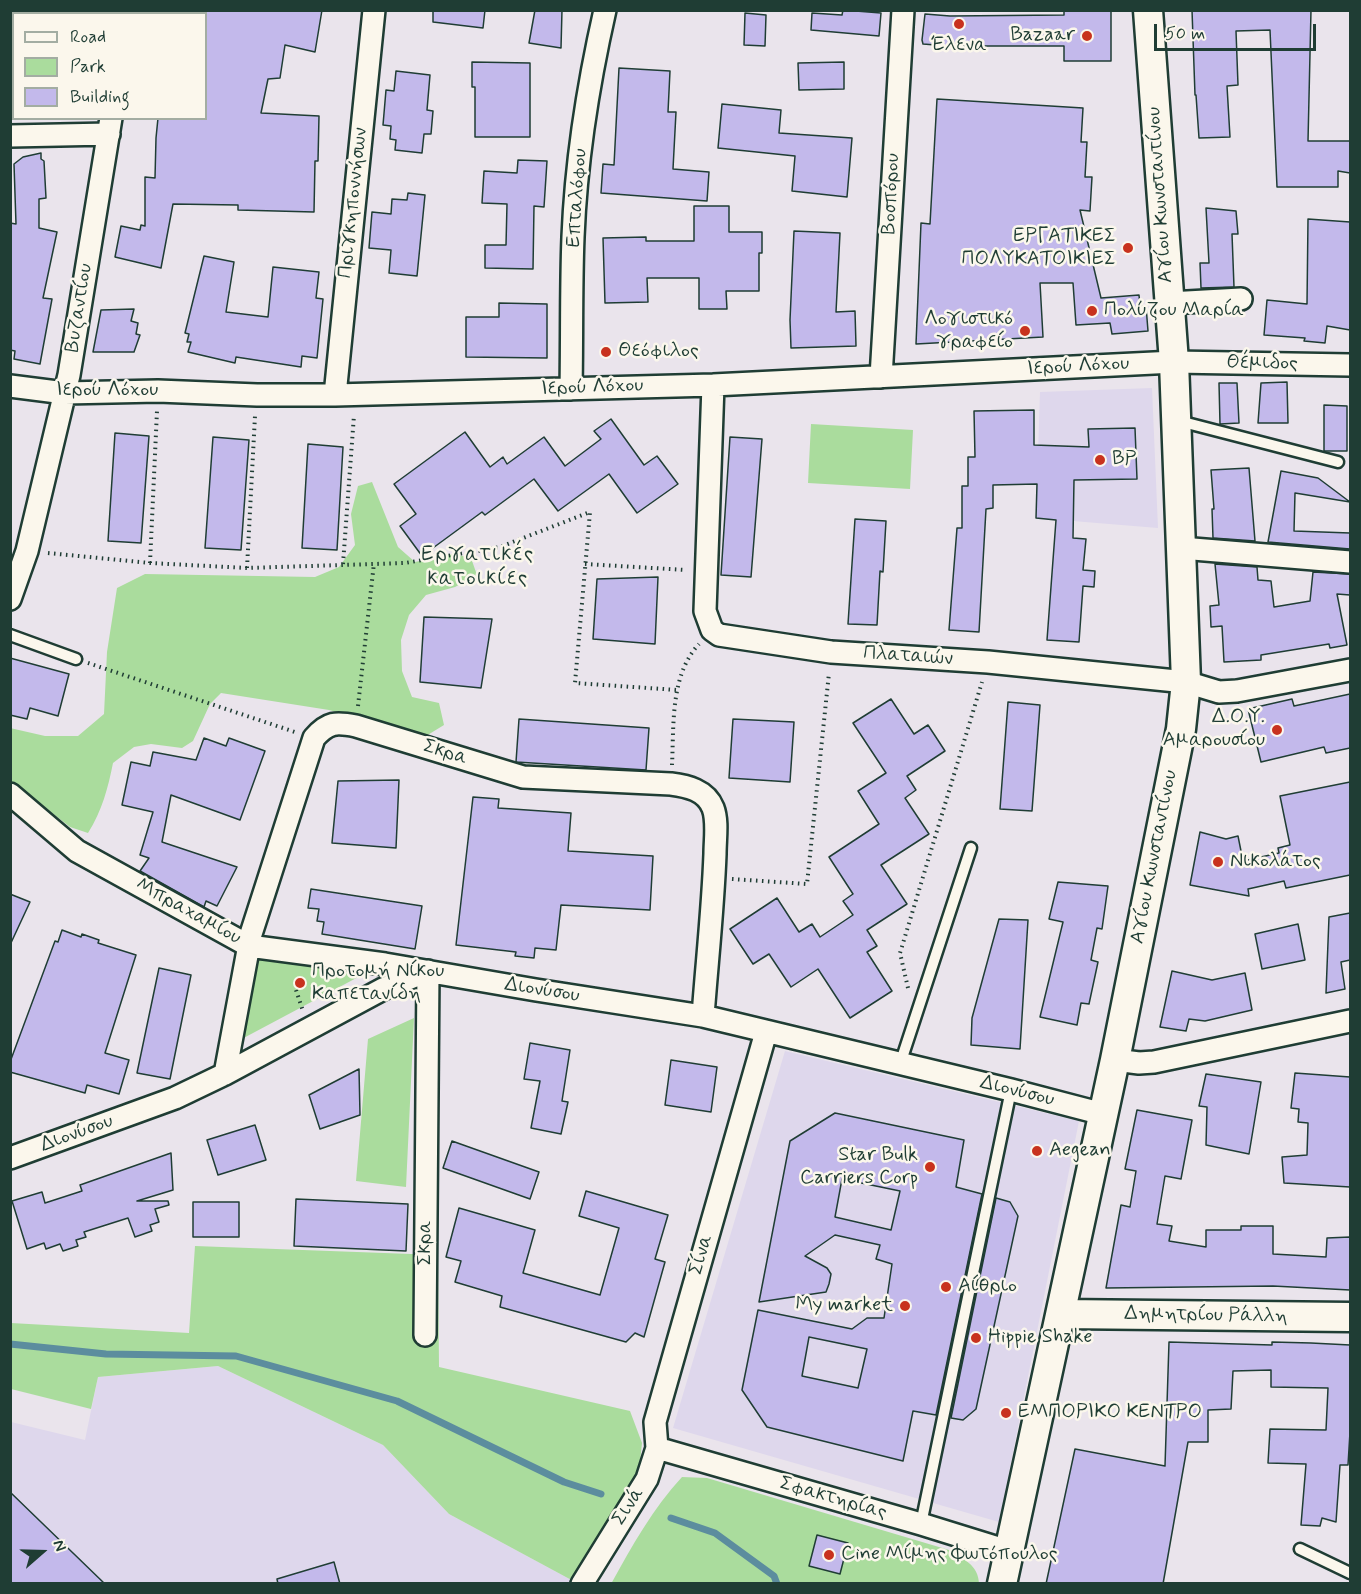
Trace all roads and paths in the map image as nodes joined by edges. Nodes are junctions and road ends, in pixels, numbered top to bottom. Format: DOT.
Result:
graph roads {
  1 [pos="374,10"];
  2 [pos="605,10"];
  3 [pos="903,10"];
  4 [pos="1148,10"];
  5 [pos="110,126"];
  6 [pos="10,136"];
  7 [pos="1241,299"];
  8 [pos="1169,303"];
  9 [pos="1174,362"];
  10 [pos="1350,365"];
  11 [pos="881,377"];
  12 [pos="713,385"];
  13 [pos="10,386"];
  14 [pos="571,389"];
  15 [pos="158,391"];
  16 [pos="65,393"];
  17 [pos="257,395"];
  18 [pos="345,395"];
  19 [pos="1176,421"];
  20 [pos="1338,462"];
  21 [pos="1181,548"];
  22 [pos="27,551"];
  23 [pos="1350,562"];
  24 [pos="150,563"];
  25 [pos="374,563"];
  26 [pos="343,564"];
  27 [pos="585,564"];
  28 [pos="247,568"];
  29 [pos="705,571"];
  30 [pos="10,599"];
  31 [pos="712,630"];
  32 [pos="10,635"];
  33 [pos="831,652"];
  34 [pos="76,659"];
  35 [pos="988,662"];
  36 [pos="1350,670"];
  37 [pos="1186,682"];
  38 [pos="677,690"];
  39 [pos="356,726"];
  40 [pos="314,738"];
  41 [pos="671,784"];
  42 [pos="10,794"];
  43 [pos="970,848"];
  44 [pos="714,878"];
  45 [pos="249,946"];
  46 [pos="428,971"];
  47 [pos="923,992"];
  48 [pos="703,1016"];
  49 [pos="1350,1021"];
  50 [pos="766,1032"];
  51 [pos="1115,1060"];
  52 [pos="900,1064"];
  53 [pos="225,1074"];
  54 [pos="1011,1090"];
  55 [pos="1102,1114"];
  56 [pos="10,1158"];
  57 [pos="1060,1314"];
  58 [pos="1350,1317"];
  59 [pos="425,1335"];
  60 [pos="657,1448"];
  61 [pos="647,1479"];
  62 [pos="921,1524"];
  63 [pos="1300,1549"];
  64 [pos="1008,1551"];
  65 [pos="1350,1573"];
  66 [pos="582,1584"];
  67 [pos="1002,1584"];
  1 -- 18 [label="street, Πριγκηποννήσων"];
  2 -- 14 [label="street, Επταλόφου"];
  3 -- 11 [label="street, Βοσπόρου"];
  4 -- 8 [label="street, Αγίου Κωνσταντίνου"];
  5 -- 6 [label="street"];
  5 -- 16 [label="street, Βυζαντίου"];
  7 -- 8 [label="street"];
  8 -- 9 [label="street, Αγίου Κωνσταντίνου"];
  9 -- 10 [label="street, Θέμιδος"];
  9 -- 11 [label="street, Ιερού Λόχου"];
  9 -- 19 [label="street, Αγίου Κωνσταντίνου"];
  11 -- 12 [label="street, Ιερού Λόχου"];
  12 -- 14 [label="street, Ιερού Λόχου"];
  12 -- 29 [label="street"];
  13 -- 16 [label="street, Ιερού Λόχου"];
  14 -- 18 [label="street, Ιερού Λόχου"];
  15 -- 16 [label="street, Ιερού Λόχου"];
  15 -- 17 [label="street, Ιερού Λόχου"];
  15 -- 24 [label="path"];
  16 -- 22 [label="street, Βυζαντίου"];
  17 -- 18 [label="street, Ιερού Λόχου"];
  17 -- 28 [label="path"];
  18 -- 26 [label="path"];
  19 -- 20 [label="lane"];
  19 -- 21 [label="street, Αγίου Κωνσταντίνου"];
  21 -- 23 [label="street"];
  21 -- 37 [label="street, Αγίου Κωνσταντίνου"];
  22 -- 24 [label="path"];
  22 -- 30 [label="street, Βυζαντίου"];
  24 -- 28 [label="path"];
  25 -- 26 [label="path"];
  25 -- 27 [label="path"];
  25 -- 39 [label="path"];
  26 -- 28 [label="path"];
  27 -- 29 [label="path"];
  27 -- 38 [label="path"];
  29 -- 31 [label="street"];
  31 -- 33 [label="street, Πλαταιών"];
  31 -- 38 [label="path"];
  32 -- 34 [label="lane"];
  33 -- 35 [label="street, Πλαταιών"];
  33 -- 44 [label="path"];
  34 -- 40 [label="path"];
  35 -- 37 [label="street, Πλαταιών"];
  35 -- 47 [label="path"];
  36 -- 37 [label="street, Πλαταιών"];
  37 -- 51 [label="street, Αγίου Κωνσταντίνου"];
  38 -- 41 [label="path"];
  39 -- 40 [label="street, Σκρα"];
  39 -- 41 [label="street, Σκρα"];
  40 -- 45 [label="street"];
  41 -- 44 [label="street, Σκρα"];
  42 -- 45 [label="street, Μπραχαμίου"];
  43 -- 47 [label="lane"];
  44 -- 48 [label="street, Σκρα"];
  45 -- 46 [label="street, Μπραχαμίου"];
  45 -- 53 [label="street"];
  46 -- 48 [label="street, Διονύσου"];
  46 -- 53 [label="street, Διονύσου"];
  46 -- 59 [label="street, Σκρα"];
  47 -- 52 [label="lane"];
  48 -- 50 [label="street, Διονύσου"];
  49 -- 51 [label="street"];
  50 -- 52 [label="street, Διονύσου"];
  50 -- 60 [label="street, Σίνα"];
  51 -- 55 [label="street, Αγίου Κωνσταντίνου"];
  52 -- 54 [label="street, Διονύσου"];
  53 -- 56 [label="street, Διονύσου"];
  54 -- 55 [label="street, Διονύσου"];
  54 -- 62 [label="lane"];
  55 -- 57 [label="street, Αγίου Κωνσταντίνου"];
  57 -- 58 [label="street, Δημητρίου Ράλλη"];
  57 -- 64 [label="street, Αγίου Κωνσταντίνου"];
  60 -- 61 [label="street, Σίνα"];
  60 -- 62 [label="street, Σφακτηρίας"];
  61 -- 66 [label="street, Σινά"];
  62 -- 64 [label="street, Σφακτηρίας"];
  63 -- 65 [label="lane"];
  64 -- 67 [label="street, Αγίου Κωνσταντίνου"];
}
